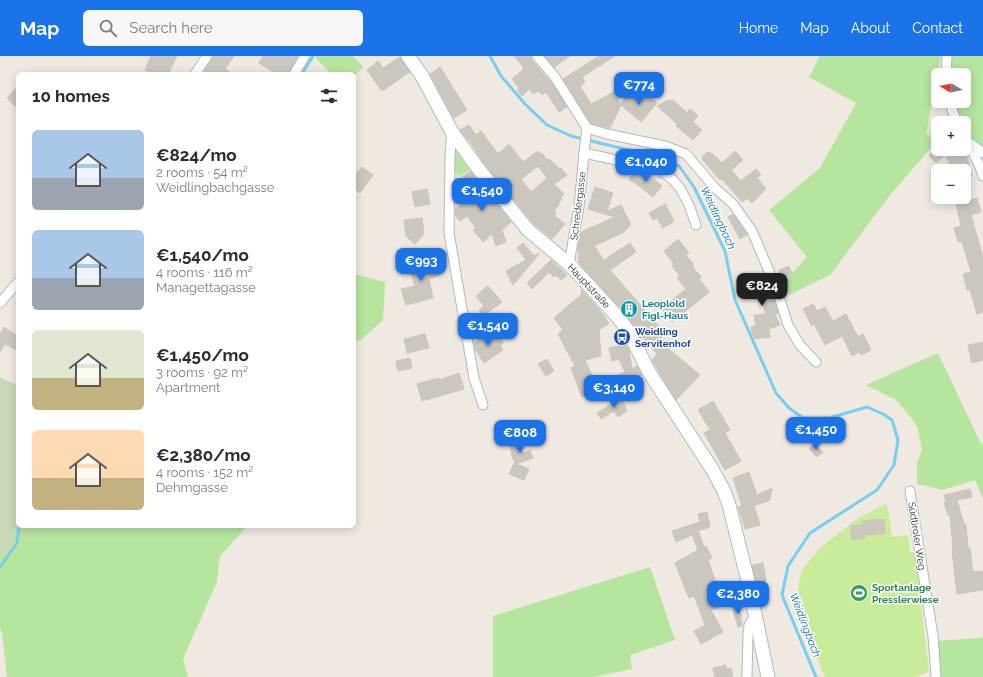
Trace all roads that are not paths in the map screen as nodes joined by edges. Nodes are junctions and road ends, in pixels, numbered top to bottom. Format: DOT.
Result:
graph roads {
  1 [pos="207,56"];
  2 [pos="305,56"];
  3 [pos="408,56"];
  4 [pos="537,56"];
  5 [pos="947,56"];
  6 [pos="946,68"];
  7 [pos="196,72"];
  8 [pos="295,72"];
  9 [pos="452,132"];
  10 [pos="587,132"];
  11 [pos="971,143"];
  12 [pos="971,149"];
  13 [pos="584,150"];
  14 [pos="983,153"];
  15 [pos="983,176"];
  16 [pos="696,225"];
  17 [pos="569,264"];
  18 [pos="16,284"];
  19 [pos="0,303"];
  20 [pos="816,362"];
  21 [pos="483,405"];
  22 [pos="910,491"];
  23 [pos="755,616"];
  24 [pos="747,677"];
  25 [pos="768,677"];
  26 [pos="936,677"];
  1 -- 7 [label="street"];
  2 -- 8 [label="street"];
  3 -- 9 [label="main road, Hauptstraße"];
  4 -- 10 [label="street"];
  5 -- 6 [label="street"];
  9 -- 17 [label="main road, Hauptstraße"];
  9 -- 21 [label="street"];
  10 -- 13 [label="street, Schredergasse"];
  10 -- 20 [label="street"];
  11 -- 14 [label="street"];
  12 -- 15 [label="street"];
  13 -- 16 [label="street"];
  13 -- 17 [label="street, Schredergasse"];
  17 -- 23 [label="main road, Hauptstraße"];
  18 -- 19 [label="street"];
  22 -- 26 [label="street, Südtiroler Weg"];
  23 -- 24 [label="street"];
  23 -- 25 [label="main road, Hauptstraße"];
}
